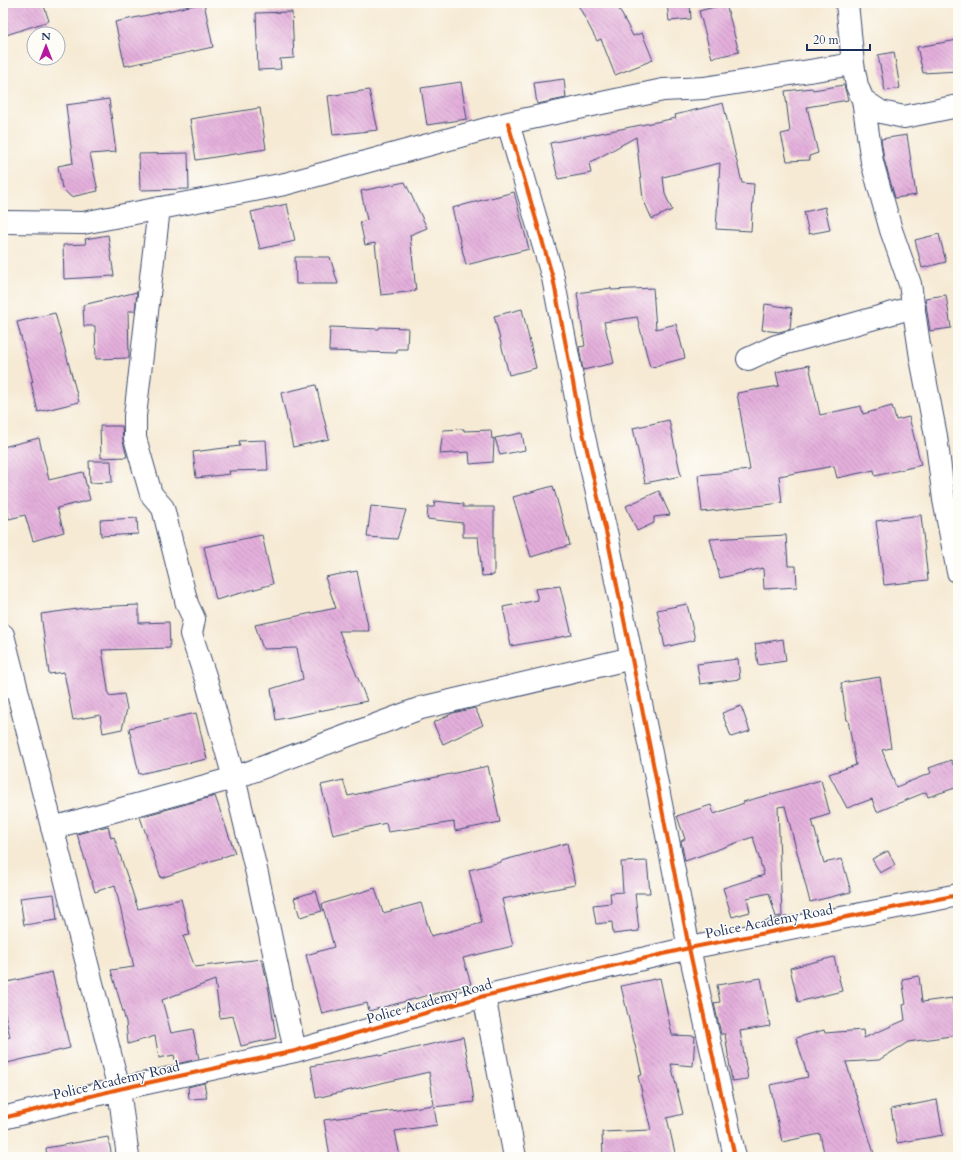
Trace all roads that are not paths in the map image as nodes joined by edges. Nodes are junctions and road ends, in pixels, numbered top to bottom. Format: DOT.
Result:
graph roads {
  1 [pos="847,3"];
  2 [pos="853,64"];
  3 [pos="863,100"];
  4 [pos="958,106"];
  5 [pos="508,123"];
  6 [pos="159,208"];
  7 [pos="3,222"];
  8 [pos="914,307"];
  9 [pos="748,359"];
  10 [pos="958,572"];
  11 [pos="3,635"];
  12 [pos="632,658"];
  13 [pos="234,778"];
  14 [pos="52,828"];
  15 [pos="958,896"];
  16 [pos="689,948"];
  17 [pos="484,996"];
  18 [pos="295,1051"];
  19 [pos="119,1089"];
  20 [pos="3,1118"];
  21 [pos="128,1157"];
  22 [pos="515,1157"];
  23 [pos="735,1157"];
  1 -- 2 [label="street"];
  2 -- 3 [label="street"];
  2 -- 5 [label="street"];
  3 -- 4 [label="street"];
  3 -- 8 [label="street"];
  5 -- 6 [label="street"];
  5 -- 12 [label="street"];
  6 -- 7 [label="street"];
  6 -- 13 [label="street"];
  8 -- 9 [label="street"];
  8 -- 10 [label="street"];
  11 -- 14 [label="street"];
  12 -- 13 [label="street"];
  12 -- 16 [label="street"];
  13 -- 14 [label="street"];
  13 -- 18 [label="street"];
  14 -- 19 [label="street"];
  15 -- 16 [label="street, Police Academy Road"];
  16 -- 17 [label="street, Police Academy Road"];
  16 -- 23 [label="street"];
  17 -- 18 [label="street, Police Academy Road"];
  17 -- 22 [label="street"];
  18 -- 19 [label="street, Police Academy Road"];
  19 -- 20 [label="street, Police Academy Road"];
  19 -- 21 [label="street"];
}
